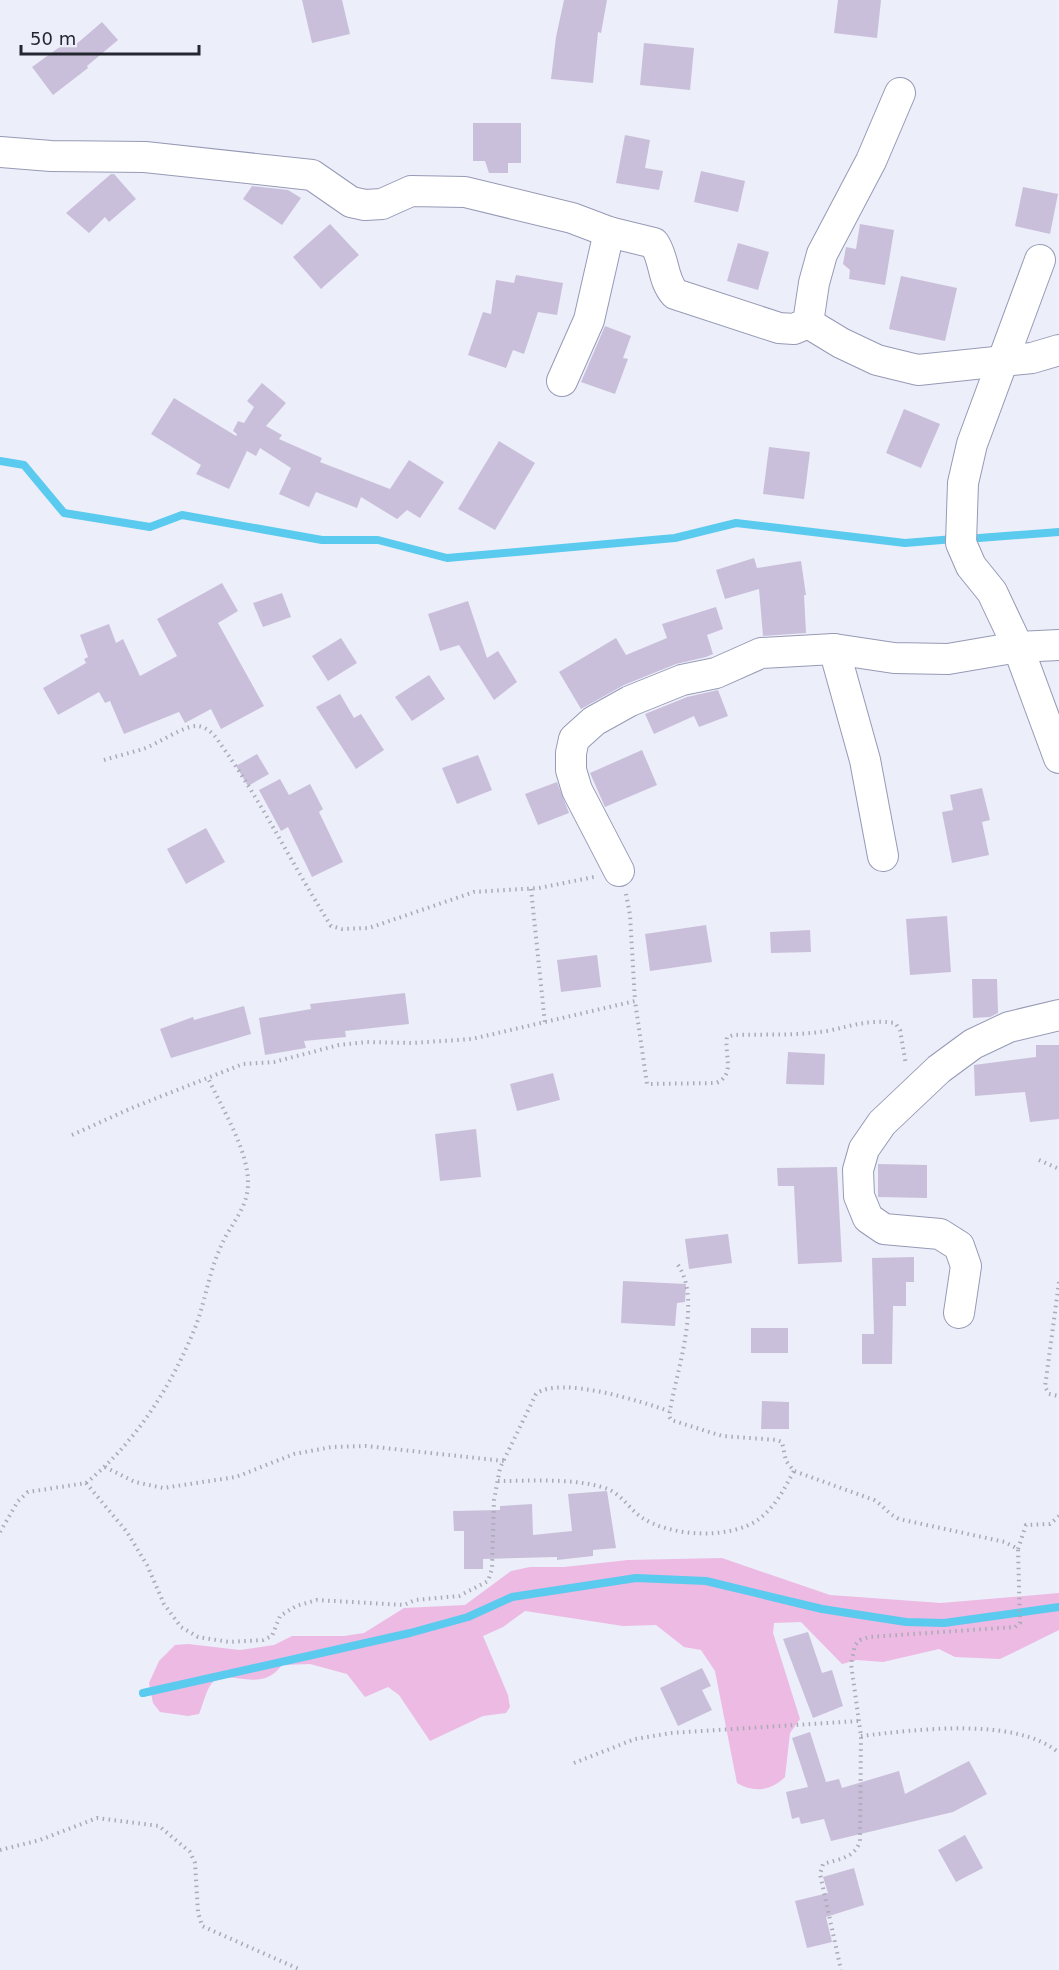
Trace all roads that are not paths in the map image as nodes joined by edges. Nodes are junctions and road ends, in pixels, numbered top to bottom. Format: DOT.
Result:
graph roads {
  1 [pos="900,93"];
  2 [pos="0,152"];
  3 [pos="609,232"];
  4 [pos="1040,260"];
  5 [pos="808,323"];
  6 [pos="1056,356"];
  7 [pos="1005,361"];
  8 [pos="562,381"];
  9 [pos="1059,645"];
  10 [pos="1018,647"];
  11 [pos="834,649"];
  12 [pos="1059,758"];
  13 [pos="883,856"];
  14 [pos="619,871"];
  15 [pos="1059,1015"];
  16 [pos="959,1313"];
  1 -- 5 [label="street"];
  2 -- 3 [label="street"];
  3 -- 5 [label="street"];
  3 -- 8 [label="street"];
  4 -- 7 [label="street"];
  5 -- 7 [label="street"];
  6 -- 7 [label="street"];
  7 -- 10 [label="street"];
  9 -- 10 [label="street"];
  10 -- 11 [label="street"];
  10 -- 12 [label="street"];
  11 -- 13 [label="street"];
  11 -- 14 [label="street"];
  15 -- 16 [label="street"];
}
